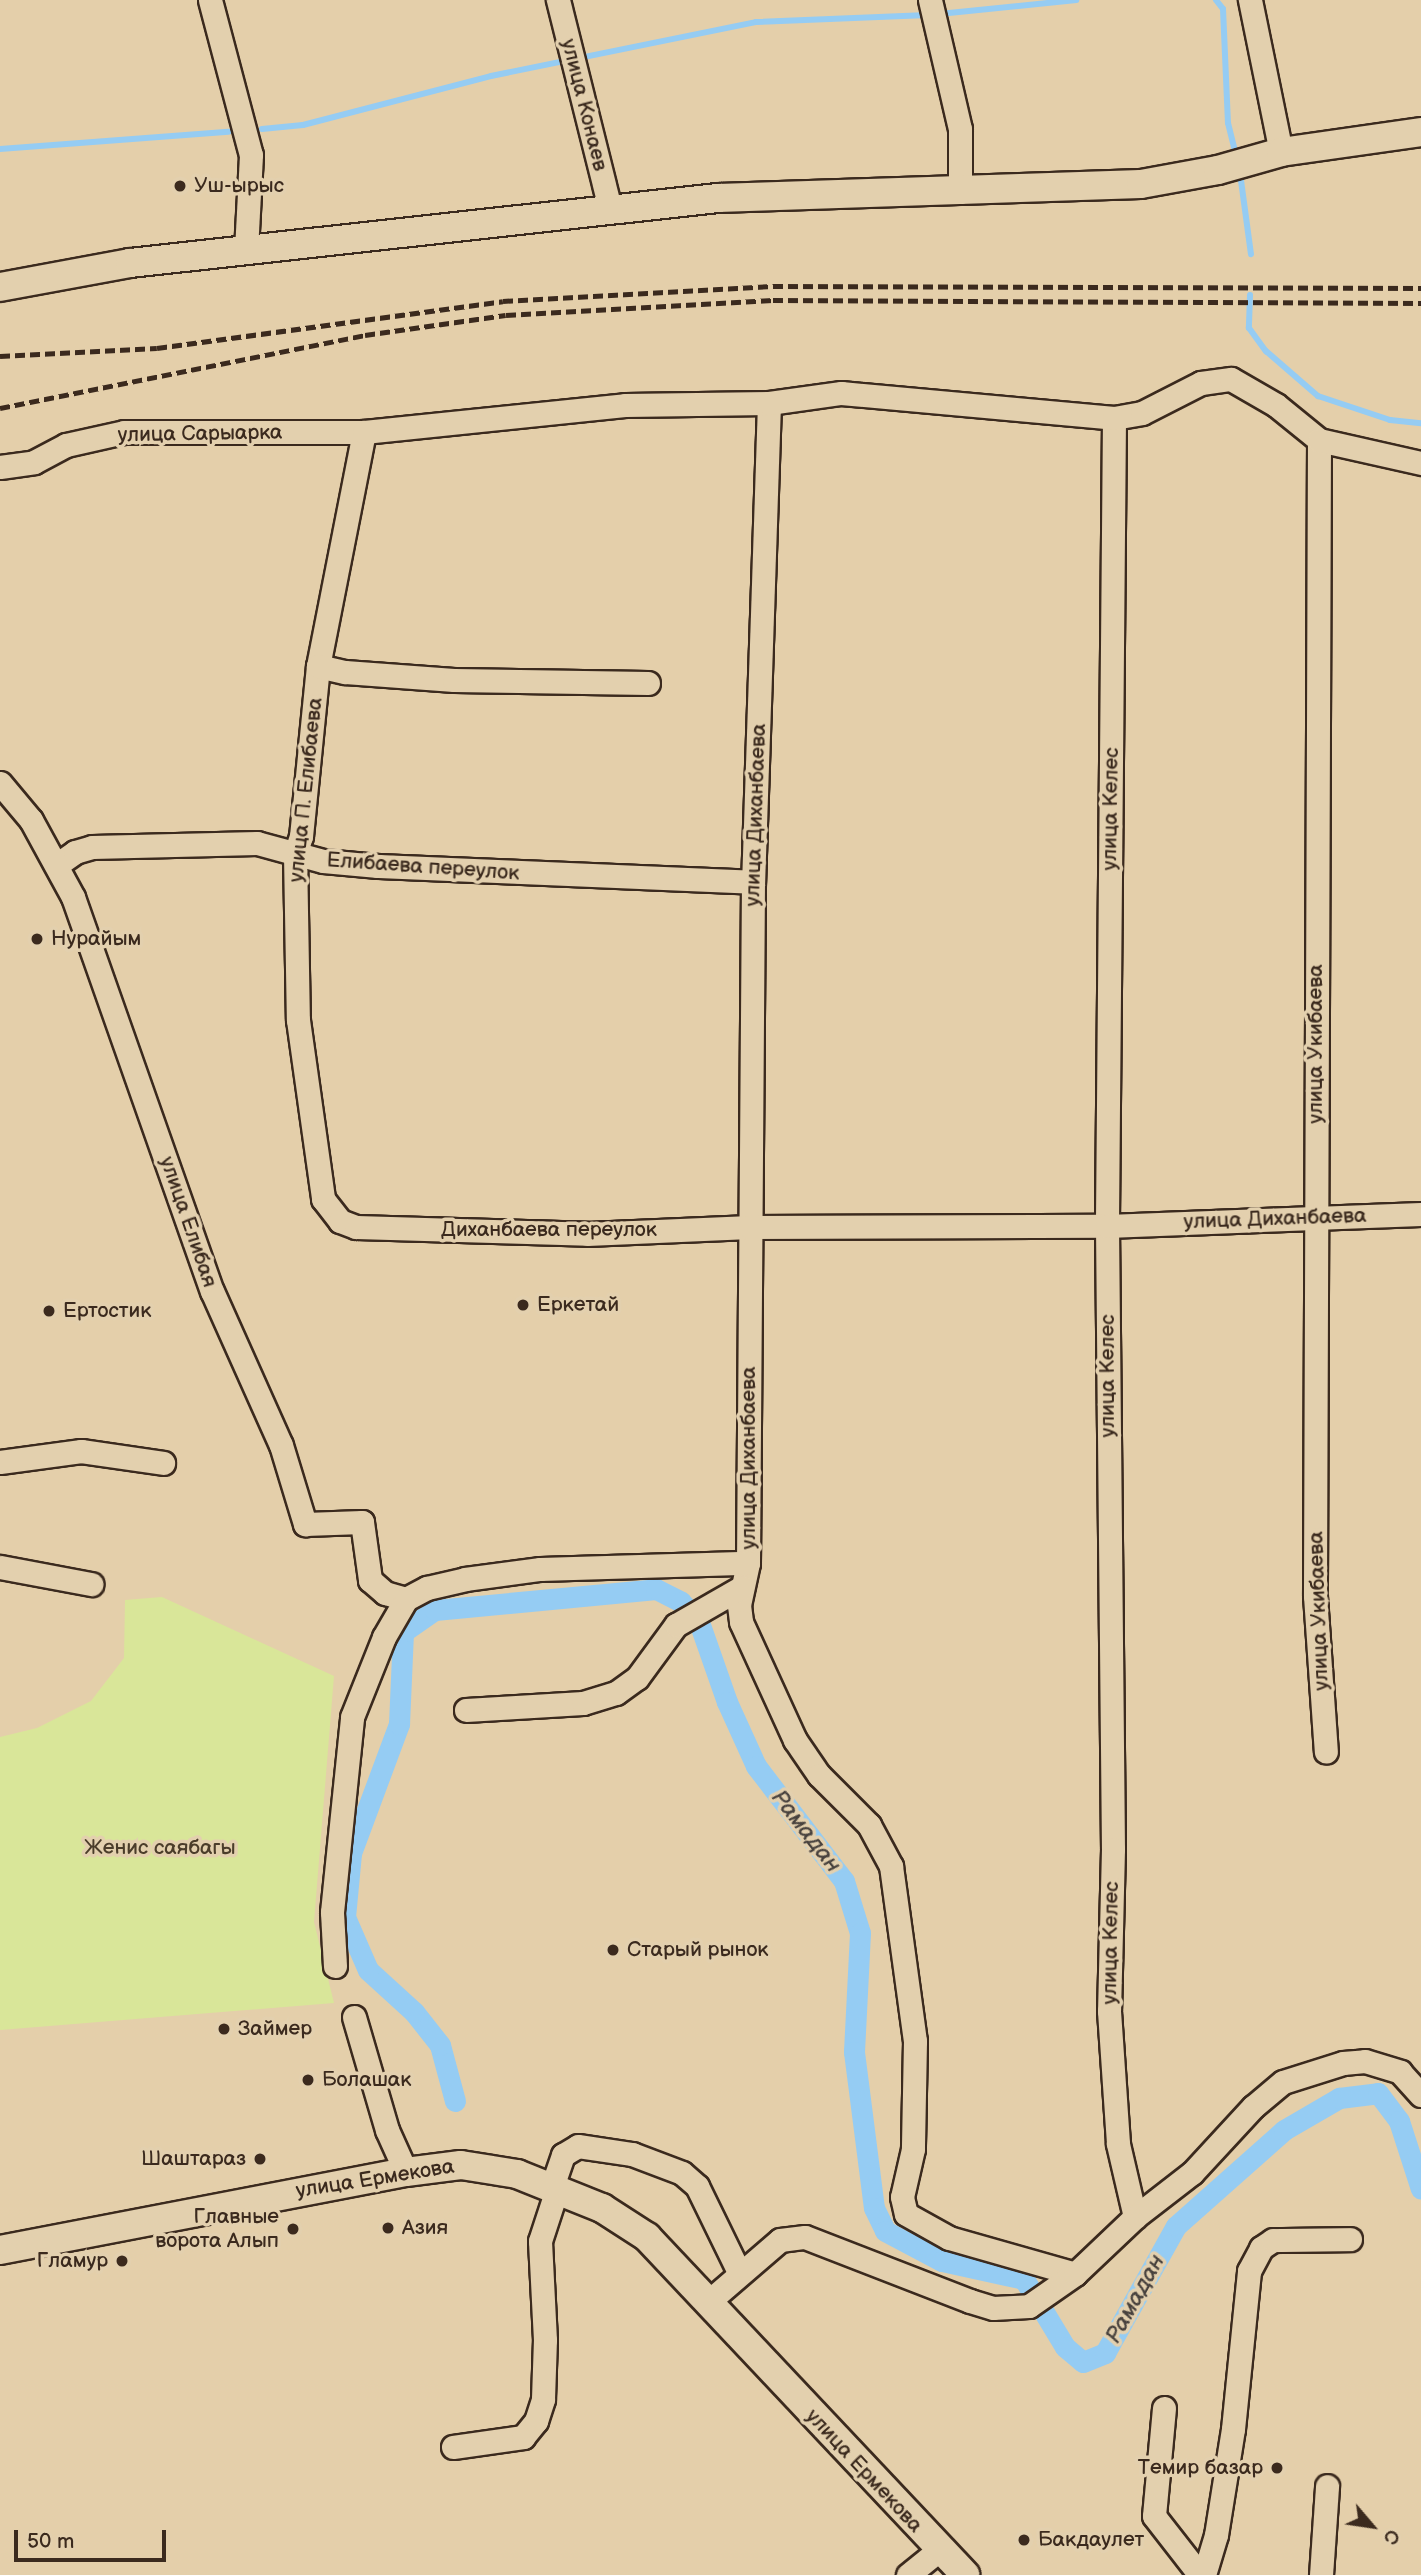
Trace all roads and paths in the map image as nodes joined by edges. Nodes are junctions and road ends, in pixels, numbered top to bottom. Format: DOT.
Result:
graph roads {
  1 [pos="210,0"];
  2 [pos="558,0"];
  3 [pos="930,0"];
  4 [pos="1250,0"];
  5 [pos="1421,132"];
  6 [pos="1281,152"];
  7 [pos="960,192"];
  8 [pos="610,209"];
  9 [pos="246,250"];
  10 [pos="0,287"];
  11 [pos="769,403"];
  12 [pos="1114,418"];
  13 [pos="364,432"];
  14 [pos="1319,440"];
  15 [pos="1421,463"];
  16 [pos="0,467"];
  17 [pos="318,666"];
  18 [pos="648,683"];
  19 [pos="0,783"];
  20 [pos="295,854"];
  21 [pos="58,864"];
  22 [pos="753,882"];
  23 [pos="1421,1214"];
  24 [pos="1317,1217"];
  25 [pos="347,1225"];
  26 [pos="1107,1226"];
  27 [pos="750,1227"];
  28 [pos="0,1462"];
  29 [pos="163,1463"];
  30 [pos="748,1563"];
  31 [pos="0,1567"];
  32 [pos="91,1584"];
  33 [pos="742,1587"];
  34 [pos="406,1599"];
  35 [pos="466,1710"];
  36 [pos="1326,1752"];
  37 [pos="335,1966"];
  38 [pos="354,2017"];
  39 [pos="1421,2095"];
  40 [pos="406,2172"];
  41 [pos="555,2187"];
  42 [pos="1135,2217"];
  43 [pos="1350,2239"];
  44 [pos="0,2250"];
  45 [pos="735,2263"];
  46 [pos="1075,2274"];
  47 [pos="708,2302"];
  48 [pos="1164,2408"];
  49 [pos="453,2446"];
  50 [pos="1327,2486"];
  51 [pos="937,2551"];
  52 [pos="908,2575"];
  53 [pos="965,2575"];
  54 [pos="1202,2575"];
  55 [pos="1321,2575"];
  1 -- 9 [label="street"];
  2 -- 8 [label="street, улица Конаев"];
  3 -- 7 [label="street"];
  4 -- 6 [label="street"];
  5 -- 6 [label="main road"];
  6 -- 7 [label="main road"];
  7 -- 8 [label="main road"];
  8 -- 9 [label="main road"];
  9 -- 10 [label="main road"];
  11 -- 12 [label="street, улица Сарыарка"];
  11 -- 13 [label="street, улица Сарыарка"];
  11 -- 22 [label="street, улица Диханбаева"];
  12 -- 14 [label="street, улица Сарыарка"];
  12 -- 26 [label="street, улица Келес"];
  13 -- 16 [label="street, улица Сарыарка"];
  13 -- 17 [label="street, улица П. Елибаева"];
  14 -- 15 [label="street"];
  14 -- 24 [label="street, улица Укибаева"];
  17 -- 18 [label="street"];
  17 -- 20 [label="street, улица П. Елибаева"];
  19 -- 21 [label="street, улица Елибая"];
  20 -- 21 [label="street, Елибаева переулок"];
  20 -- 22 [label="street, Елибаева переулок"];
  20 -- 25 [label="street, улица П. Елибаева"];
  21 -- 34 [label="street, улица Елибая"];
  22 -- 27 [label="street, улица Диханбаева"];
  23 -- 24 [label="street, улица Диханбаева"];
  24 -- 26 [label="street, улица Диханбаева"];
  24 -- 36 [label="street, улица Укибаева"];
  25 -- 27 [label="street, Диханбаева переулок"];
  26 -- 27 [label="street, улица Диханбаева"];
  26 -- 42 [label="street, улица Келес"];
  27 -- 30 [label="street, улица Диханбаева"];
  28 -- 29 [label="street"];
  30 -- 33 [label="street, улица Диханбаева"];
  30 -- 34 [label="street"];
  31 -- 32 [label="street"];
  33 -- 35 [label="street"];
  33 -- 46 [label="street, улица Диханбаева"];
  34 -- 37 [label="street"];
  38 -- 40 [label="street"];
  39 -- 42 [label="street"];
  40 -- 41 [label="main road, улица Ермекова"];
  40 -- 44 [label="main road, улица Ермекова"];
  41 -- 45 [label="street"];
  41 -- 47 [label="main road, улица Ермекова"];
  41 -- 49 [label="street"];
  42 -- 46 [label="street"];
  43 -- 54 [label="street"];
  45 -- 46 [label="street"];
  45 -- 47 [label="street"];
  47 -- 51 [label="main road, улица Ермекова"];
  48 -- 54 [label="street"];
  50 -- 55 [label="street"];
  51 -- 52 [label="street"];
  51 -- 53 [label="main road, улица Ермекова"];
}
